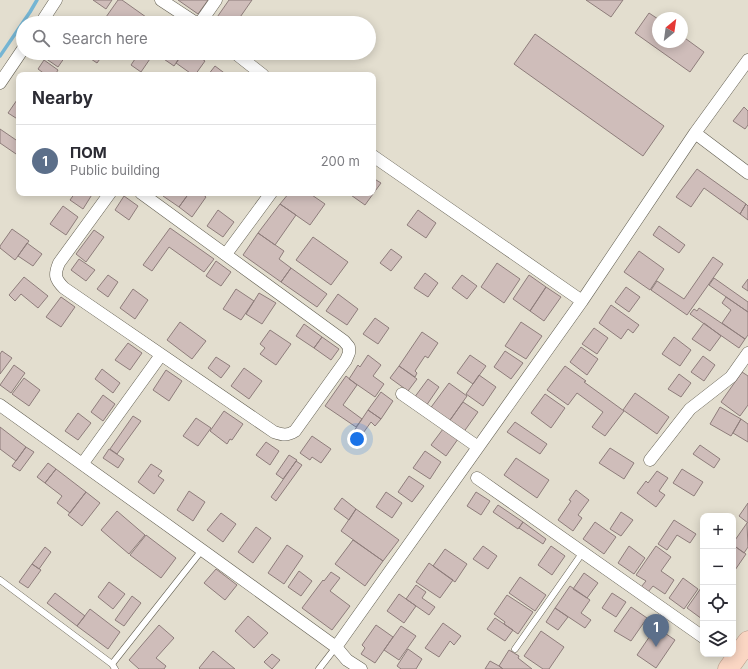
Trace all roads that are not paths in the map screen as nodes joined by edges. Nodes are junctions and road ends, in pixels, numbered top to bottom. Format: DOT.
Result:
graph roads {
  1 [pos="56,0"];
  2 [pos="161,0"];
  3 [pos="216,0"];
  4 [pos="46,16"];
  5 [pos="185,16"];
  6 [pos="205,16"];
  7 [pos="16,59"];
  8 [pos="244,60"];
  9 [pos="748,60"];
  10 [pos="259,72"];
  11 [pos="0,83"];
  12 [pos="694,134"];
  13 [pos="376,158"];
  14 [pos="748,173"];
  15 [pos="108,196"];
  16 [pos="145,196"];
  17 [pos="269,196"];
  18 [pos="226,254"];
  19 [pos="582,301"];
  20 [pos="748,353"];
  21 [pos="161,355"];
  22 [pos="402,394"];
  23 [pos="0,405"];
  24 [pos="478,447"];
  25 [pos="650,460"];
  26 [pos="83,463"];
  27 [pos="477,478"];
  28 [pos="202,550"];
  29 [pos="583,552"];
  30 [pos="0,580"];
  31 [pos="700,635"];
  32 [pos="748,641"];
  33 [pos="336,647"];
  34 [pos="515,649"];
  35 [pos="730,661"];
  36 [pos="114,666"];
  37 [pos="320,669"];
  38 [pos="361,669"];
  1 -- 4 [label="street"];
  2 -- 5 [label="street"];
  3 -- 6 [label="street"];
  7 -- 11 [label="street"];
  8 -- 10 [label="street"];
  9 -- 12 [label="street"];
  12 -- 14 [label="street"];
  12 -- 19 [label="street"];
  13 -- 19 [label="street"];
  15 -- 21 [label="street"];
  16 -- 18 [label="street"];
  17 -- 18 [label="street"];
  18 -- 21 [label="street"];
  19 -- 24 [label="street"];
  20 -- 25 [label="street"];
  21 -- 26 [label="street"];
  22 -- 24 [label="street"];
  23 -- 26 [label="street"];
  24 -- 33 [label="street"];
  26 -- 28 [label="street"];
  27 -- 29 [label="street"];
  28 -- 33 [label="street"];
  28 -- 36 [label="lane"];
  29 -- 31 [label="street"];
  29 -- 34 [label="lane"];
  30 -- 36 [label="lane"];
  32 -- 35 [label="highway"];
  33 -- 37 [label="lane"];
  33 -- 38 [label="street"];
}
